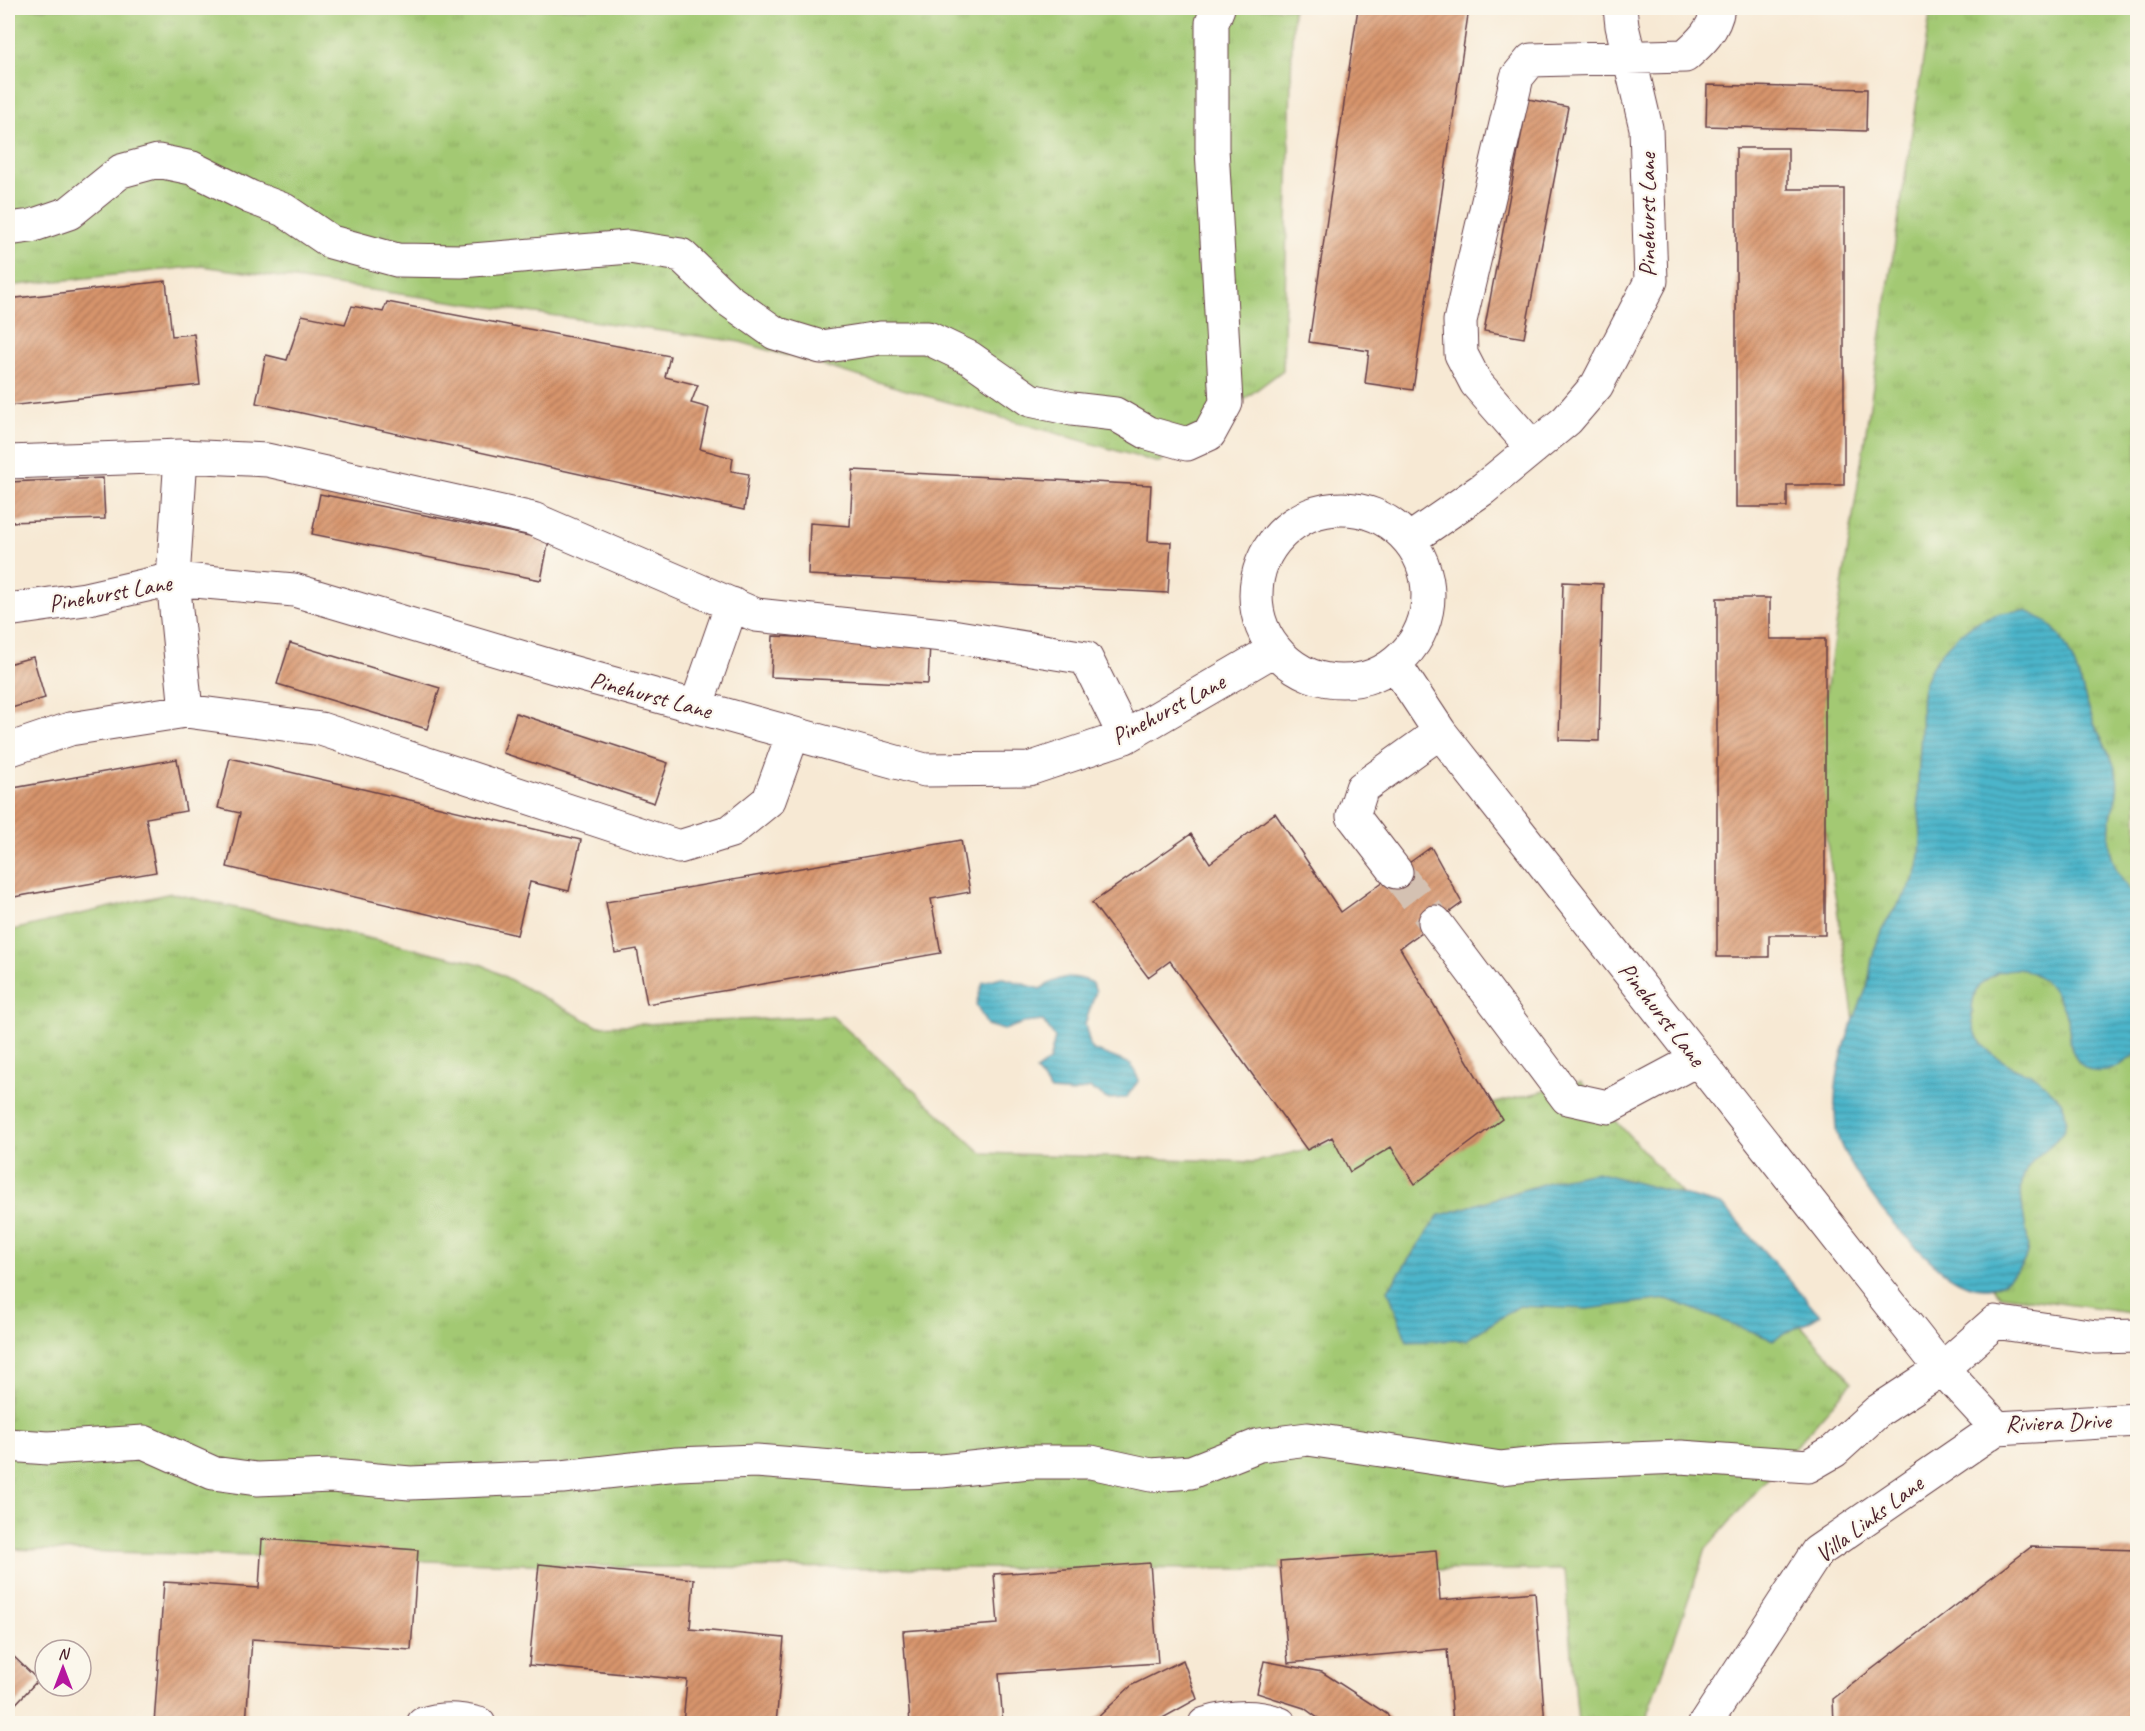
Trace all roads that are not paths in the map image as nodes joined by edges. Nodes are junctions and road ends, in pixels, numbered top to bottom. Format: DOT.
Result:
graph roads {
  1 [pos="1218,8"];
  2 [pos="1620,8"];
  3 [pos="1718,8"];
  4 [pos="1630,58"];
  5 [pos="8,229"];
  6 [pos="1533,448"];
  7 [pos="181,456"];
  8 [pos="8,462"];
  9 [pos="1409,540"];
  10 [pos="172,579"];
  11 [pos="732,604"];
  12 [pos="8,610"];
  13 [pos="1274,650"];
  14 [pos="1395,664"];
  15 [pos="696,707"];
  16 [pos="186,711"];
  17 [pos="1440,732"];
  18 [pos="794,734"];
  19 [pos="1125,737"];
  20 [pos="8,750"];
  21 [pos="1396,872"];
  22 [pos="1435,922"];
  23 [pos="1698,1059"];
  24 [pos="2138,1336"];
  25 [pos="1938,1365"];
  26 [pos="2138,1420"];
  27 [pos="1997,1428"];
  28 [pos="8,1445"];
  29 [pos="423,1724"];
  30 [pos="479,1724"];
  31 [pos="1205,1724"];
  32 [pos="1280,1724"];
  33 [pos="1705,1724"];
  1 -- 5 [label="street"];
  2 -- 4 [label="street, Pinehurst Lane"];
  3 -- 4 [label="street"];
  4 -- 6 [label="street, Pinehurst Lane"];
  4 -- 6 [label="street"];
  6 -- 9 [label="street, Pinehurst Lane"];
  7 -- 8 [label="street"];
  7 -- 10 [label="street"];
  7 -- 11 [label="street"];
  9 -- 13 [label="street"];
  9 -- 14 [label="street"];
  10 -- 12 [label="street, Pinehurst Lane"];
  10 -- 15 [label="street, Pinehurst Lane"];
  10 -- 16 [label="street"];
  11 -- 15 [label="street"];
  11 -- 19 [label="street"];
  13 -- 14 [label="street"];
  13 -- 19 [label="street, Pinehurst Lane"];
  14 -- 17 [label="street, Pinehurst Lane"];
  15 -- 18 [label="street, Pinehurst Lane"];
  16 -- 18 [label="street"];
  16 -- 20 [label="street"];
  17 -- 21 [label="street"];
  17 -- 23 [label="street, Pinehurst Lane"];
  18 -- 19 [label="street, Pinehurst Lane"];
  22 -- 23 [label="street"];
  23 -- 25 [label="street, Pinehurst Lane"];
  24 -- 25 [label="street"];
  25 -- 27 [label="street, Riviera Drive"];
  25 -- 28 [label="street"];
  26 -- 27 [label="street, Riviera Drive"];
  27 -- 33 [label="street, Villa Links Lane"];
  29 -- 30 [label="street"];
  31 -- 32 [label="street"];
}
